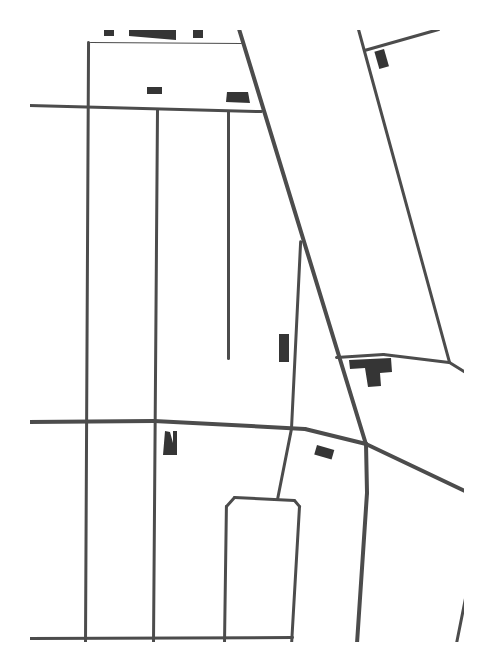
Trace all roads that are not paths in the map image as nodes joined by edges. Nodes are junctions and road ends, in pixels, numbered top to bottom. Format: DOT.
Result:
graph roads {
  1 [pos="239,29"];
  2 [pos="358,29"];
  3 [pos="438,29"];
  4 [pos="88,42"];
  5 [pos="242,43"];
  6 [pos="364,50"];
  7 [pos="29,105"];
  8 [pos="87,105"];
  9 [pos="157,108"];
  10 [pos="228,110"];
  11 [pos="261,111"];
  12 [pos="300,241"];
  13 [pos="336,357"];
  14 [pos="228,358"];
  15 [pos="449,362"];
  16 [pos="465,372"];
  17 [pos="154,421"];
  18 [pos="29,422"];
  19 [pos="85,423"];
  20 [pos="291,428"];
  21 [pos="366,444"];
  22 [pos="465,491"];
  23 [pos="277,500"];
  24 [pos="465,598"];
  25 [pos="292,637"];
  26 [pos="29,638"];
  27 [pos="153,638"];
  28 [pos="224,638"];
  29 [pos="85,641"];
  30 [pos="153,643"];
  31 [pos="224,643"];
  32 [pos="291,643"];
  33 [pos="357,643"];
  34 [pos="456,643"];
  1 -- 5 [label="street"];
  2 -- 6 [label="street"];
  3 -- 6 [label="street"];
  4 -- 5 [label="lane"];
  4 -- 8 [label="street"];
  5 -- 11 [label="street"];
  6 -- 15 [label="street"];
  7 -- 8 [label="street"];
  8 -- 9 [label="street"];
  8 -- 19 [label="street"];
  9 -- 10 [label="street"];
  9 -- 17 [label="street"];
  10 -- 11 [label="street"];
  10 -- 14 [label="street"];
  11 -- 12 [label="street"];
  12 -- 13 [label="street"];
  12 -- 20 [label="street"];
  13 -- 15 [label="street"];
  13 -- 21 [label="street"];
  15 -- 16 [label="street"];
  17 -- 19 [label="street"];
  17 -- 20 [label="street"];
  17 -- 27 [label="street"];
  18 -- 19 [label="street"];
  19 -- 29 [label="street"];
  20 -- 21 [label="street"];
  20 -- 23 [label="street"];
  21 -- 22 [label="street"];
  21 -- 33 [label="street"];
  23 -- 25 [label="street"];
  23 -- 28 [label="street"];
  24 -- 34 [label="street"];
  25 -- 28 [label="street"];
  25 -- 32 [label="street"];
  26 -- 29 [label="street"];
  27 -- 28 [label="street"];
  27 -- 29 [label="street"];
  27 -- 30 [label="street"];
  28 -- 31 [label="street"];
}
